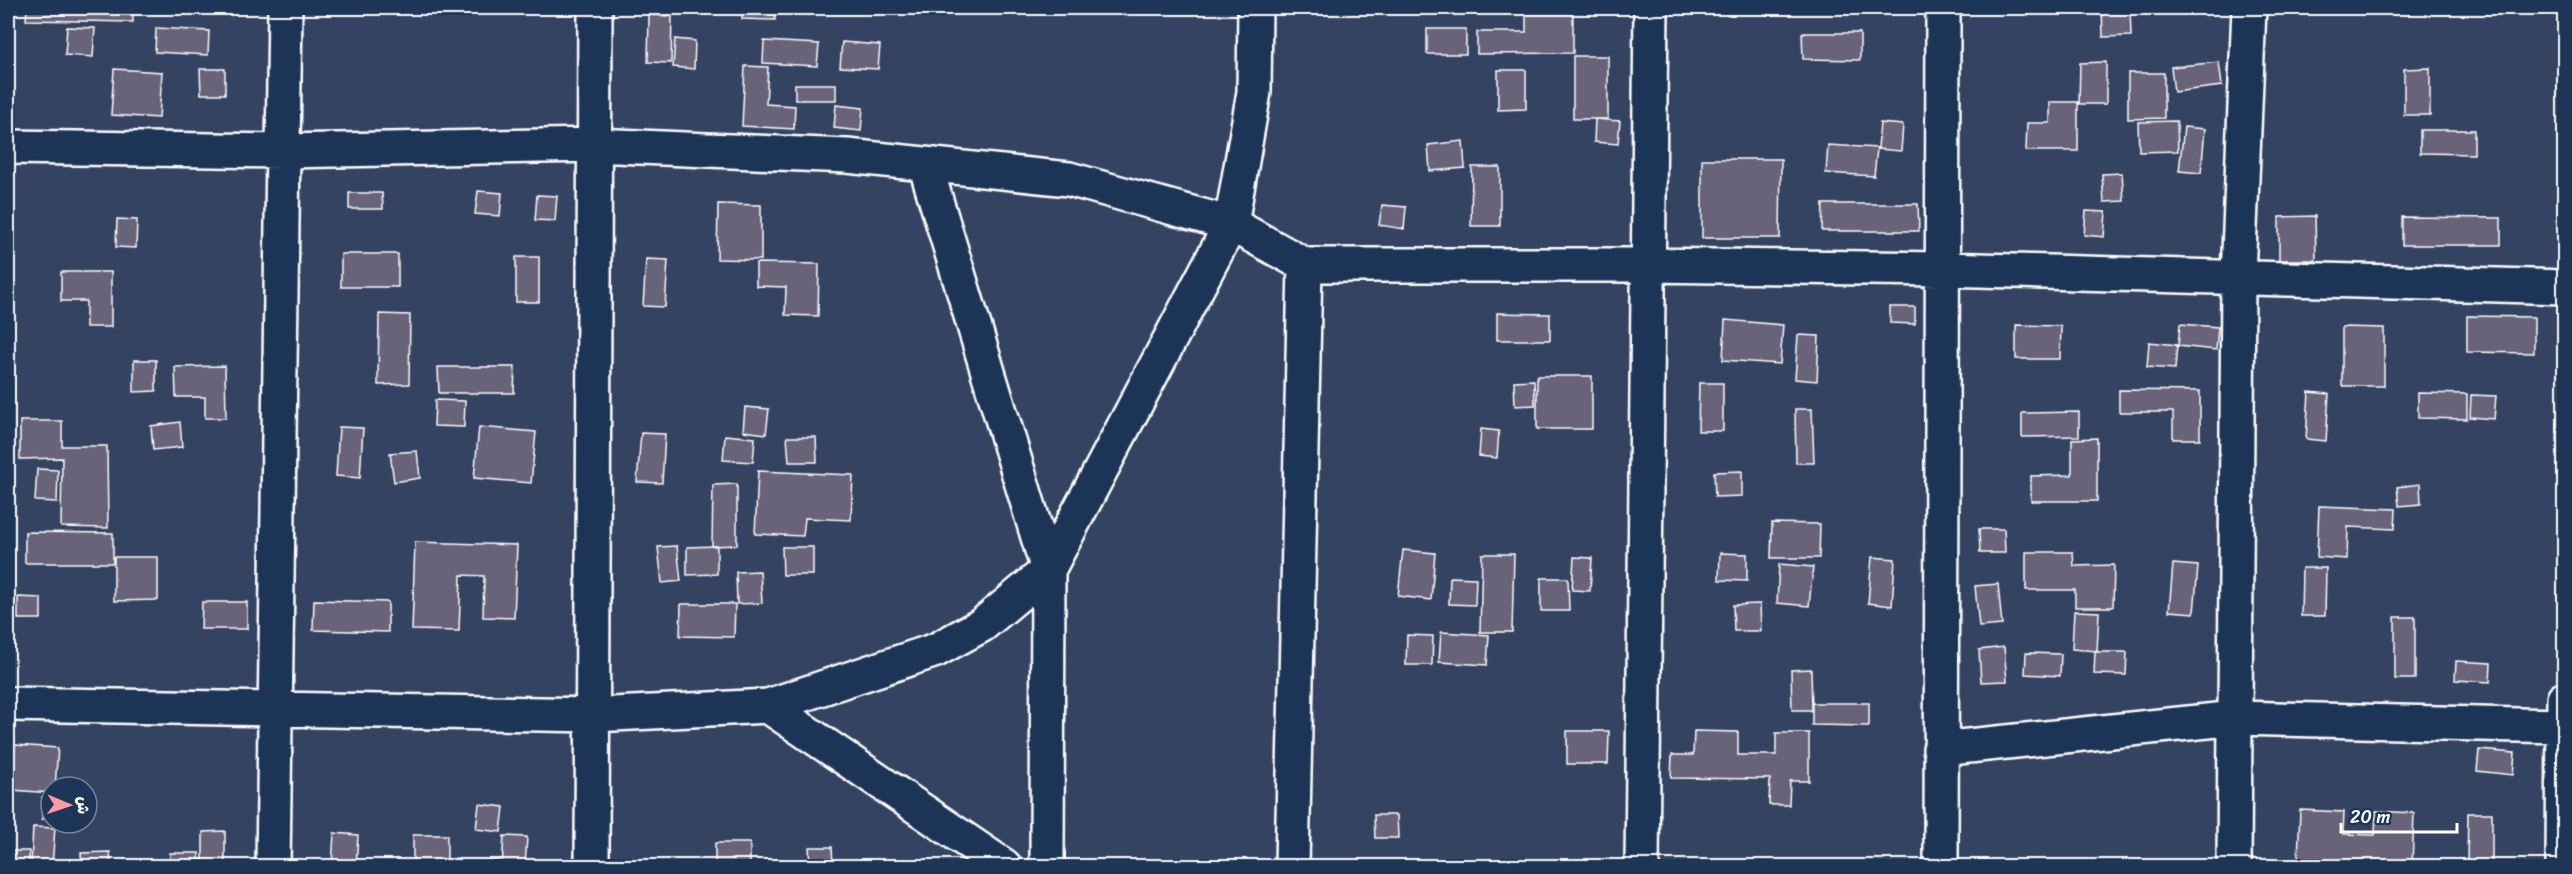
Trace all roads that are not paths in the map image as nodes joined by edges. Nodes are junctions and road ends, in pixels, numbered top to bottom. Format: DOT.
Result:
graph roads {
  1 [pos="285,8"];
  2 [pos="595,8"];
  3 [pos="1255,8"];
  4 [pos="1651,8"];
  5 [pos="1943,8"];
  6 [pos="2249,8"];
  7 [pos="594,146"];
  8 [pos="8,147"];
  9 [pos="283,151"];
  10 [pos="925,164"];
  11 [pos="1231,224"];
  12 [pos="1305,265"];
  13 [pos="1649,265"];
  14 [pos="1942,269"];
  15 [pos="2238,277"];
  16 [pos="2565,287"];
  17 [pos="1048,570"];
  18 [pos="2565,699"];
  19 [pos="8,704"];
  20 [pos="768,706"];
  21 [pos="275,707"];
  22 [pos="594,715"];
  23 [pos="2236,718"];
  24 [pos="2564,726"];
  25 [pos="1940,748"];
  26 [pos="273,867"];
  27 [pos="592,867"];
  28 [pos="1004,867"];
  29 [pos="1047,867"];
  30 [pos="1292,867"];
  31 [pos="1642,867"];
  32 [pos="1941,867"];
  33 [pos="2234,867"];
  34 [pos="2563,867"];
  1 -- 9 [label="street"];
  2 -- 7 [label="street"];
  3 -- 11 [label="street"];
  4 -- 13 [label="street"];
  5 -- 14 [label="street"];
  6 -- 15 [label="street"];
  7 -- 9 [label="street"];
  7 -- 10 [label="street"];
  7 -- 22 [label="street"];
  8 -- 9 [label="street"];
  9 -- 21 [label="street"];
  10 -- 11 [label="street"];
  10 -- 17 [label="street"];
  11 -- 12 [label="street"];
  11 -- 17 [label="street"];
  12 -- 13 [label="street"];
  12 -- 30 [label="street"];
  13 -- 14 [label="street"];
  13 -- 31 [label="street"];
  14 -- 15 [label="street"];
  14 -- 25 [label="street"];
  15 -- 16 [label="street"];
  15 -- 23 [label="street"];
  17 -- 20 [label="street"];
  17 -- 29 [label="street"];
  18 -- 24 [label="street"];
  19 -- 21 [label="street"];
  20 -- 22 [label="street"];
  20 -- 28 [label="street"];
  21 -- 22 [label="street"];
  21 -- 26 [label="street"];
  22 -- 27 [label="street"];
  23 -- 24 [label="street"];
  23 -- 25 [label="street"];
  23 -- 33 [label="street"];
  24 -- 34 [label="street"];
  25 -- 32 [label="street"];
}
